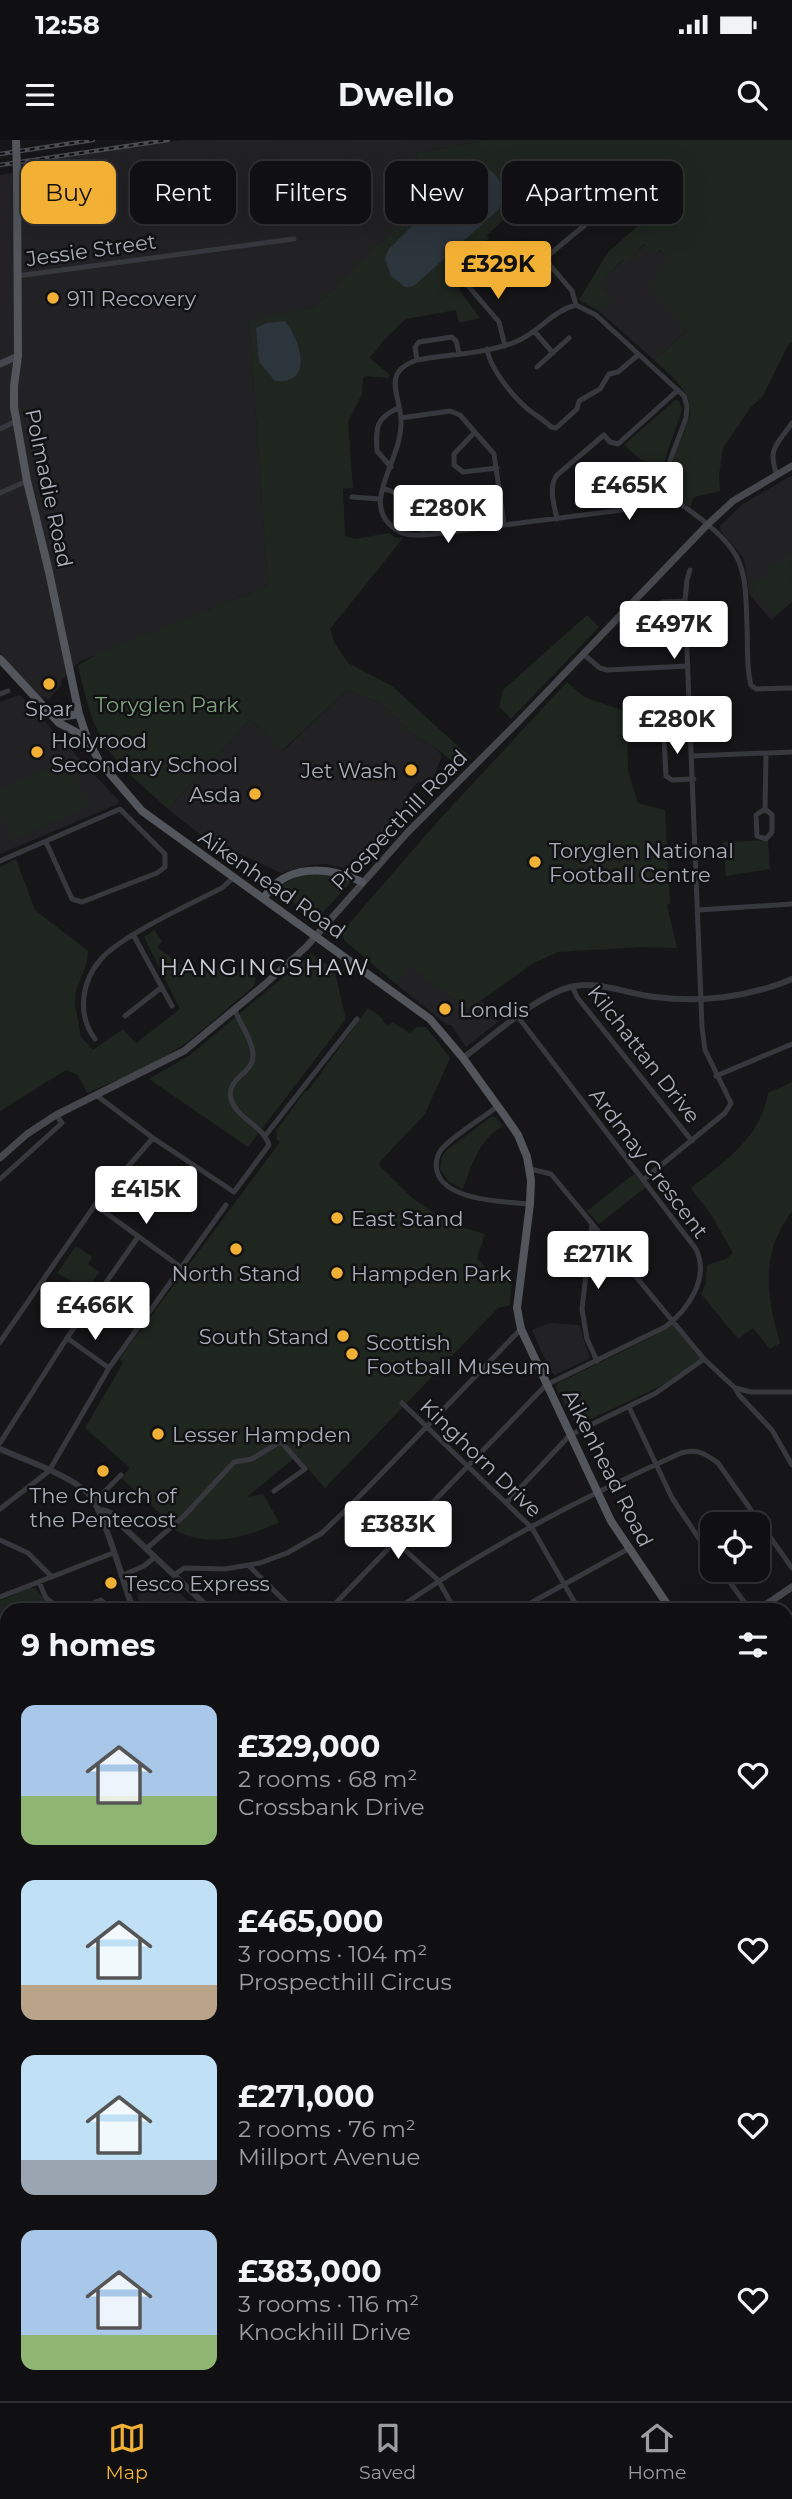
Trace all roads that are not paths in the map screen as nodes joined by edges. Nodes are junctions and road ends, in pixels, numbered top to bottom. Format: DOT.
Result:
graph roads {
  1 [pos="16,140"];
  2 [pos="584,225"];
  3 [pos="294,239"];
  4 [pos="523,251"];
  5 [pos="544,259"];
  6 [pos="458,274"];
  7 [pos="17,276"];
  8 [pos="576,305"];
  9 [pos="534,331"];
  10 [pos="569,338"];
  11 [pos="505,346"];
  12 [pos="487,349"];
  13 [pos="459,353"];
  14 [pos="553,353"];
  15 [pos="638,355"];
  16 [pos="19,356"];
  17 [pos="417,360"];
  18 [pos="0,365"];
  19 [pos="537,367"];
  20 [pos="678,390"];
  21 [pos="398,408"];
  22 [pos="401,418"];
  23 [pos="16,421"];
  24 [pos="792,424"];
  25 [pos="0,429"];
  26 [pos="475,432"];
  27 [pos="792,466"];
  28 [pos="391,467"];
  29 [pos="497,468"];
  30 [pos="777,475"];
  31 [pos="27,481"];
  32 [pos="383,488"];
  33 [pos="659,490"];
  34 [pos="0,493"];
  35 [pos="352,497"];
  36 [pos="380,499"];
  37 [pos="557,519"];
  38 [pos="504,524"];
  39 [pos="707,525"];
  40 [pos="424,534"];
  41 [pos="691,570"];
  42 [pos="685,601"];
  43 [pos="662,602"];
  44 [pos="583,654"];
  45 [pos="0,659"];
  46 [pos="688,666"];
  47 [pos="792,688"];
  48 [pos="8,691"];
  49 [pos="0,694"];
  50 [pos="50,713"];
  51 [pos="79,715"];
  52 [pos="691,731"];
  53 [pos="87,738"];
  54 [pos="792,752"];
  55 [pos="766,753"];
  56 [pos="692,756"];
  57 [pos="694,779"];
  58 [pos="765,809"];
  59 [pos="46,842"];
  60 [pos="0,861"];
  61 [pos="233,878"];
  62 [pos="362,881"];
  63 [pos="264,898"];
  64 [pos="792,904"];
  65 [pos="698,910"];
  66 [pos="134,936"];
  67 [pos="316,936"];
  68 [pos="792,979"];
  69 [pos="572,986"];
  70 [pos="162,987"];
  71 [pos="701,999"];
  72 [pos="172,1006"];
  73 [pos="234,1011"];
  74 [pos="125,1016"];
  75 [pos="519,1017"];
  76 [pos="357,1018"];
  77 [pos="95,1039"];
  78 [pos="792,1044"];
  79 [pos="463,1058"];
  80 [pos="716,1076"];
  81 [pos="96,1095"];
  82 [pos="498,1106"];
  83 [pos="56,1115"];
  84 [pos="265,1136"];
  85 [pos="153,1138"];
  86 [pos="692,1141"];
  87 [pos="0,1158"];
  88 [pos="530,1169"];
  89 [pos="0,1179"];
  90 [pos="643,1180"];
  91 [pos="530,1204"];
  92 [pos="95,1205"];
  93 [pos="226,1205"];
  94 [pos="592,1223"];
  95 [pos="138,1237"];
  96 [pos="182,1268"];
  97 [pos="674,1321"];
  98 [pos="521,1329"];
  99 [pos="67,1338"];
  100 [pos="0,1342"];
  101 [pos="704,1359"];
  102 [pos="597,1361"];
  103 [pos="108,1367"];
  104 [pos="546,1385"];
  105 [pos="735,1388"];
  106 [pos="792,1392"];
  107 [pos="402,1403"];
  108 [pos="629,1407"];
  109 [pos="426,1426"];
  110 [pos="570,1436"];
  111 [pos="0,1443"];
  112 [pos="0,1449"];
  113 [pos="656,1464"];
  114 [pos="792,1465"];
  115 [pos="467,1466"];
  116 [pos="49,1471"];
  117 [pos="121,1475"];
  118 [pos="274,1491"];
  119 [pos="597,1492"];
  120 [pos="94,1501"];
  121 [pos="353,1503"];
  122 [pos="506,1503"];
  123 [pos="0,1509"];
  124 [pos="98,1510"];
  125 [pos="103,1523"];
  126 [pos="118,1523"];
  127 [pos="532,1528"];
  128 [pos="0,1540"];
  129 [pos="700,1540"];
  130 [pos="395,1541"];
  131 [pos="146,1549"];
  132 [pos="628,1549"];
  133 [pos="113,1553"];
  134 [pos="155,1557"];
  135 [pos="249,1566"];
  136 [pos="792,1569"];
  137 [pos="174,1575"];
  138 [pos="121,1576"];
  139 [pos="52,1577"];
  140 [pos="438,1580"];
  141 [pos="39,1582"];
  142 [pos="730,1582"];
  143 [pos="565,1584"];
  144 [pos="792,1587"];
  145 [pos="0,1597"];
  146 [pos="52,1603"];
  147 [pos="131,1603"];
  148 [pos="204,1603"];
  149 [pos="287,1603"];
  150 [pos="337,1603"];
  151 [pos="406,1603"];
  152 [pos="450,1603"];
  153 [pos="531,1603"];
  154 [pos="575,1603"];
  155 [pos="666,1603"];
  156 [pos="745,1603"];
  157 [pos="768,1603"];
  1 -- 7 [label="main road, Polmadie Road, bridge"];
  2 -- 5 [label="street"];
  3 -- 7 [label="street, Jessie Street"];
  4 -- 5 [label="street"];
  5 -- 8 [label="street"];
  6 -- 11 [label="street"];
  7 -- 16 [label="main road, Polmadie Road"];
  8 -- 9 [label="street"];
  8 -- 15 [label="street"];
  9 -- 11 [label="street"];
  9 -- 14 [label="street"];
  10 -- 14 [label="street"];
  11 -- 12 [label="street"];
  12 -- 13 [label="street"];
  12 -- 15 [label="street"];
  13 -- 17 [label="street"];
  13 -- 17 [label="street"];
  14 -- 19 [label="street"];
  15 -- 20 [label="street"];
  16 -- 18 [label="main road"];
  16 -- 23 [label="main road, Polmadie Road"];
  17 -- 21 [label="street"];
  20 -- 33 [label="street"];
  20 -- 37 [label="street"];
  21 -- 22 [label="street"];
  21 -- 28 [label="street"];
  22 -- 26 [label="street"];
  22 -- 28 [label="street"];
  23 -- 25 [label="street"];
  23 -- 31 [label="main road, Polmadie Road"];
  24 -- 30 [label="street"];
  26 -- 29 [label="street"];
  26 -- 29 [label="street"];
  27 -- 30 [label="main road, Prospecthill Road"];
  28 -- 32 [label="street"];
  29 -- 38 [label="street"];
  30 -- 39 [label="main road, Prospecthill Road"];
  31 -- 34 [label="street"];
  31 -- 51 [label="main road, Polmadie Road"];
  32 -- 36 [label="street"];
  32 -- 40 [label="street"];
  33 -- 37 [label="street"];
  33 -- 39 [label="street"];
  35 -- 36 [label="street"];
  36 -- 40 [label="street"];
  37 -- 38 [label="street"];
  38 -- 40 [label="street"];
  39 -- 44 [label="main road, Prospecthill Road"];
  39 -- 47 [label="street"];
  41 -- 42 [label="street"];
  42 -- 43 [label="street"];
  42 -- 46 [label="street"];
  44 -- 46 [label="street"];
  44 -- 62 [label="main road, Prospecthill Road"];
  45 -- 50 [label="main road, Aikenhead Road"];
  46 -- 52 [label="street"];
  48 -- 49 [label="street"];
  50 -- 51 [label="main road"];
  50 -- 53 [label="main road, Aikenhead Road"];
  51 -- 53 [label="main road, Aikenhead Road"];
  52 -- 56 [label="street"];
  52 -- 57 [label="street"];
  53 -- 61 [label="main road, Aikenhead Road"];
  54 -- 55 [label="street"];
  55 -- 56 [label="street"];
  55 -- 58 [label="street"];
  56 -- 57 [label="street"];
  57 -- 65 [label="street"];
  58 -- 58 [label="street"];
  59 -- 59 [label="street"];
  59 -- 60 [label="street"];
  61 -- 63 [label="main road, Aikenhead Road"];
  61 -- 66 [label="street"];
  62 -- 63 [label="main road"];
  62 -- 67 [label="main road, Prospecthill Road"];
  63 -- 67 [label="main road, Aikenhead Road"];
  64 -- 65 [label="street"];
  65 -- 71 [label="street"];
  66 -- 70 [label="street"];
  66 -- 77 [label="street"];
  67 -- 73 [label="main road, Prospecthill Road"];
  67 -- 79 [label="main road, Aikenhead Road"];
  68 -- 71 [label="street"];
  69 -- 71 [label="street"];
  69 -- 75 [label="street"];
  69 -- 86 [label="street, Kilchattan Drive"];
  70 -- 72 [label="street"];
  70 -- 74 [label="street"];
  71 -- 80 [label="street"];
  73 -- 81 [label="main road, Prospecthill Road"];
  73 -- 84 [label="street"];
  75 -- 79 [label="street"];
  75 -- 90 [label="street, Ardmay Crescent"];
  76 -- 84 [label="street"];
  78 -- 80 [label="street"];
  79 -- 82 [label="main road, Aikenhead Road"];
  80 -- 86 [label="street"];
  81 -- 83 [label="main road, Prospecthill Road"];
  81 -- 85 [label="street"];
  82 -- 88 [label="main road, Aikenhead Road"];
  82 -- 91 [label="street"];
  83 -- 87 [label="main road, Prospecthill Road"];
  83 -- 89 [label="street"];
  84 -- 85 [label="street"];
  85 -- 92 [label="street"];
  86 -- 90 [label="street"];
  88 -- 91 [label="main road, Aikenhead Road"];
  88 -- 94 [label="street"];
  90 -- 97 [label="street, Ardmay Crescent"];
  91 -- 98 [label="main road, Aikenhead Road"];
  92 -- 95 [label="street"];
  92 -- 100 [label="street"];
  93 -- 96 [label="street"];
  94 -- 97 [label="street"];
  94 -- 102 [label="street"];
  95 -- 96 [label="street"];
  95 -- 99 [label="street"];
  96 -- 103 [label="street"];
  97 -- 101 [label="street"];
  97 -- 102 [label="street, Ardmay Crescent"];
  98 -- 104 [label="main road, Aikenhead Road"];
  98 -- 109 [label="street"];
  99 -- 103 [label="street"];
  99 -- 111 [label="street"];
  101 -- 105 [label="street"];
  101 -- 108 [label="street"];
  102 -- 104 [label="street, Ardmay Crescent"];
  103 -- 116 [label="street"];
  104 -- 110 [label="main road, Aikenhead Road"];
  104 -- 115 [label="street"];
  105 -- 106 [label="street"];
  105 -- 114 [label="street"];
  107 -- 109 [label="street, Kinghorn Drive"];
  108 -- 110 [label="street"];
  108 -- 113 [label="street"];
  109 -- 115 [label="street, Kinghorn Drive"];
  109 -- 121 [label="street"];
  110 -- 119 [label="main road, Aikenhead Road"];
  110 -- 122 [label="street"];
  112 -- 116 [label="street"];
  113 -- 119 [label="street"];
  113 -- 129 [label="street"];
  113 -- 136 [label="street"];
  115 -- 122 [label="street, Kinghorn Drive"];
  115 -- 130 [label="street"];
  116 -- 120 [label="street"];
  116 -- 123 [label="street"];
  117 -- 120 [label="street"];
  118 -- 131 [label="street"];
  119 -- 127 [label="street"];
  119 -- 132 [label="main road, Aikenhead Road"];
  120 -- 124 [label="street"];
  121 -- 130 [label="street"];
  121 -- 135 [label="street"];
  122 -- 127 [label="street, Kinghorn Drive"];
  124 -- 125 [label="street"];
  124 -- 126 [label="street"];
  125 -- 126 [label="street"];
  125 -- 133 [label="street"];
  126 -- 131 [label="street"];
  127 -- 140 [label="street"];
  127 -- 143 [label="street, Kinghorn Drive"];
  128 -- 139 [label="street"];
  130 -- 140 [label="street"];
  130 -- 150 [label="street"];
  131 -- 134 [label="street"];
  132 -- 143 [label="street"];
  132 -- 155 [label="main road, Aikenhead Road"];
  133 -- 138 [label="street"];
  133 -- 139 [label="street"];
  134 -- 137 [label="street"];
  134 -- 138 [label="street"];
  135 -- 137 [label="street"];
  135 -- 149 [label="street"];
  137 -- 148 [label="street"];
  138 -- 147 [label="street"];
  139 -- 141 [label="street"];
  140 -- 151 [label="street"];
  140 -- 152 [label="street"];
  141 -- 145 [label="street"];
  141 -- 146 [label="street"];
  142 -- 156 [label="street"];
  143 -- 153 [label="street"];
  143 -- 154 [label="street, Kinghorn Drive"];
  144 -- 157 [label="main road"];
}
